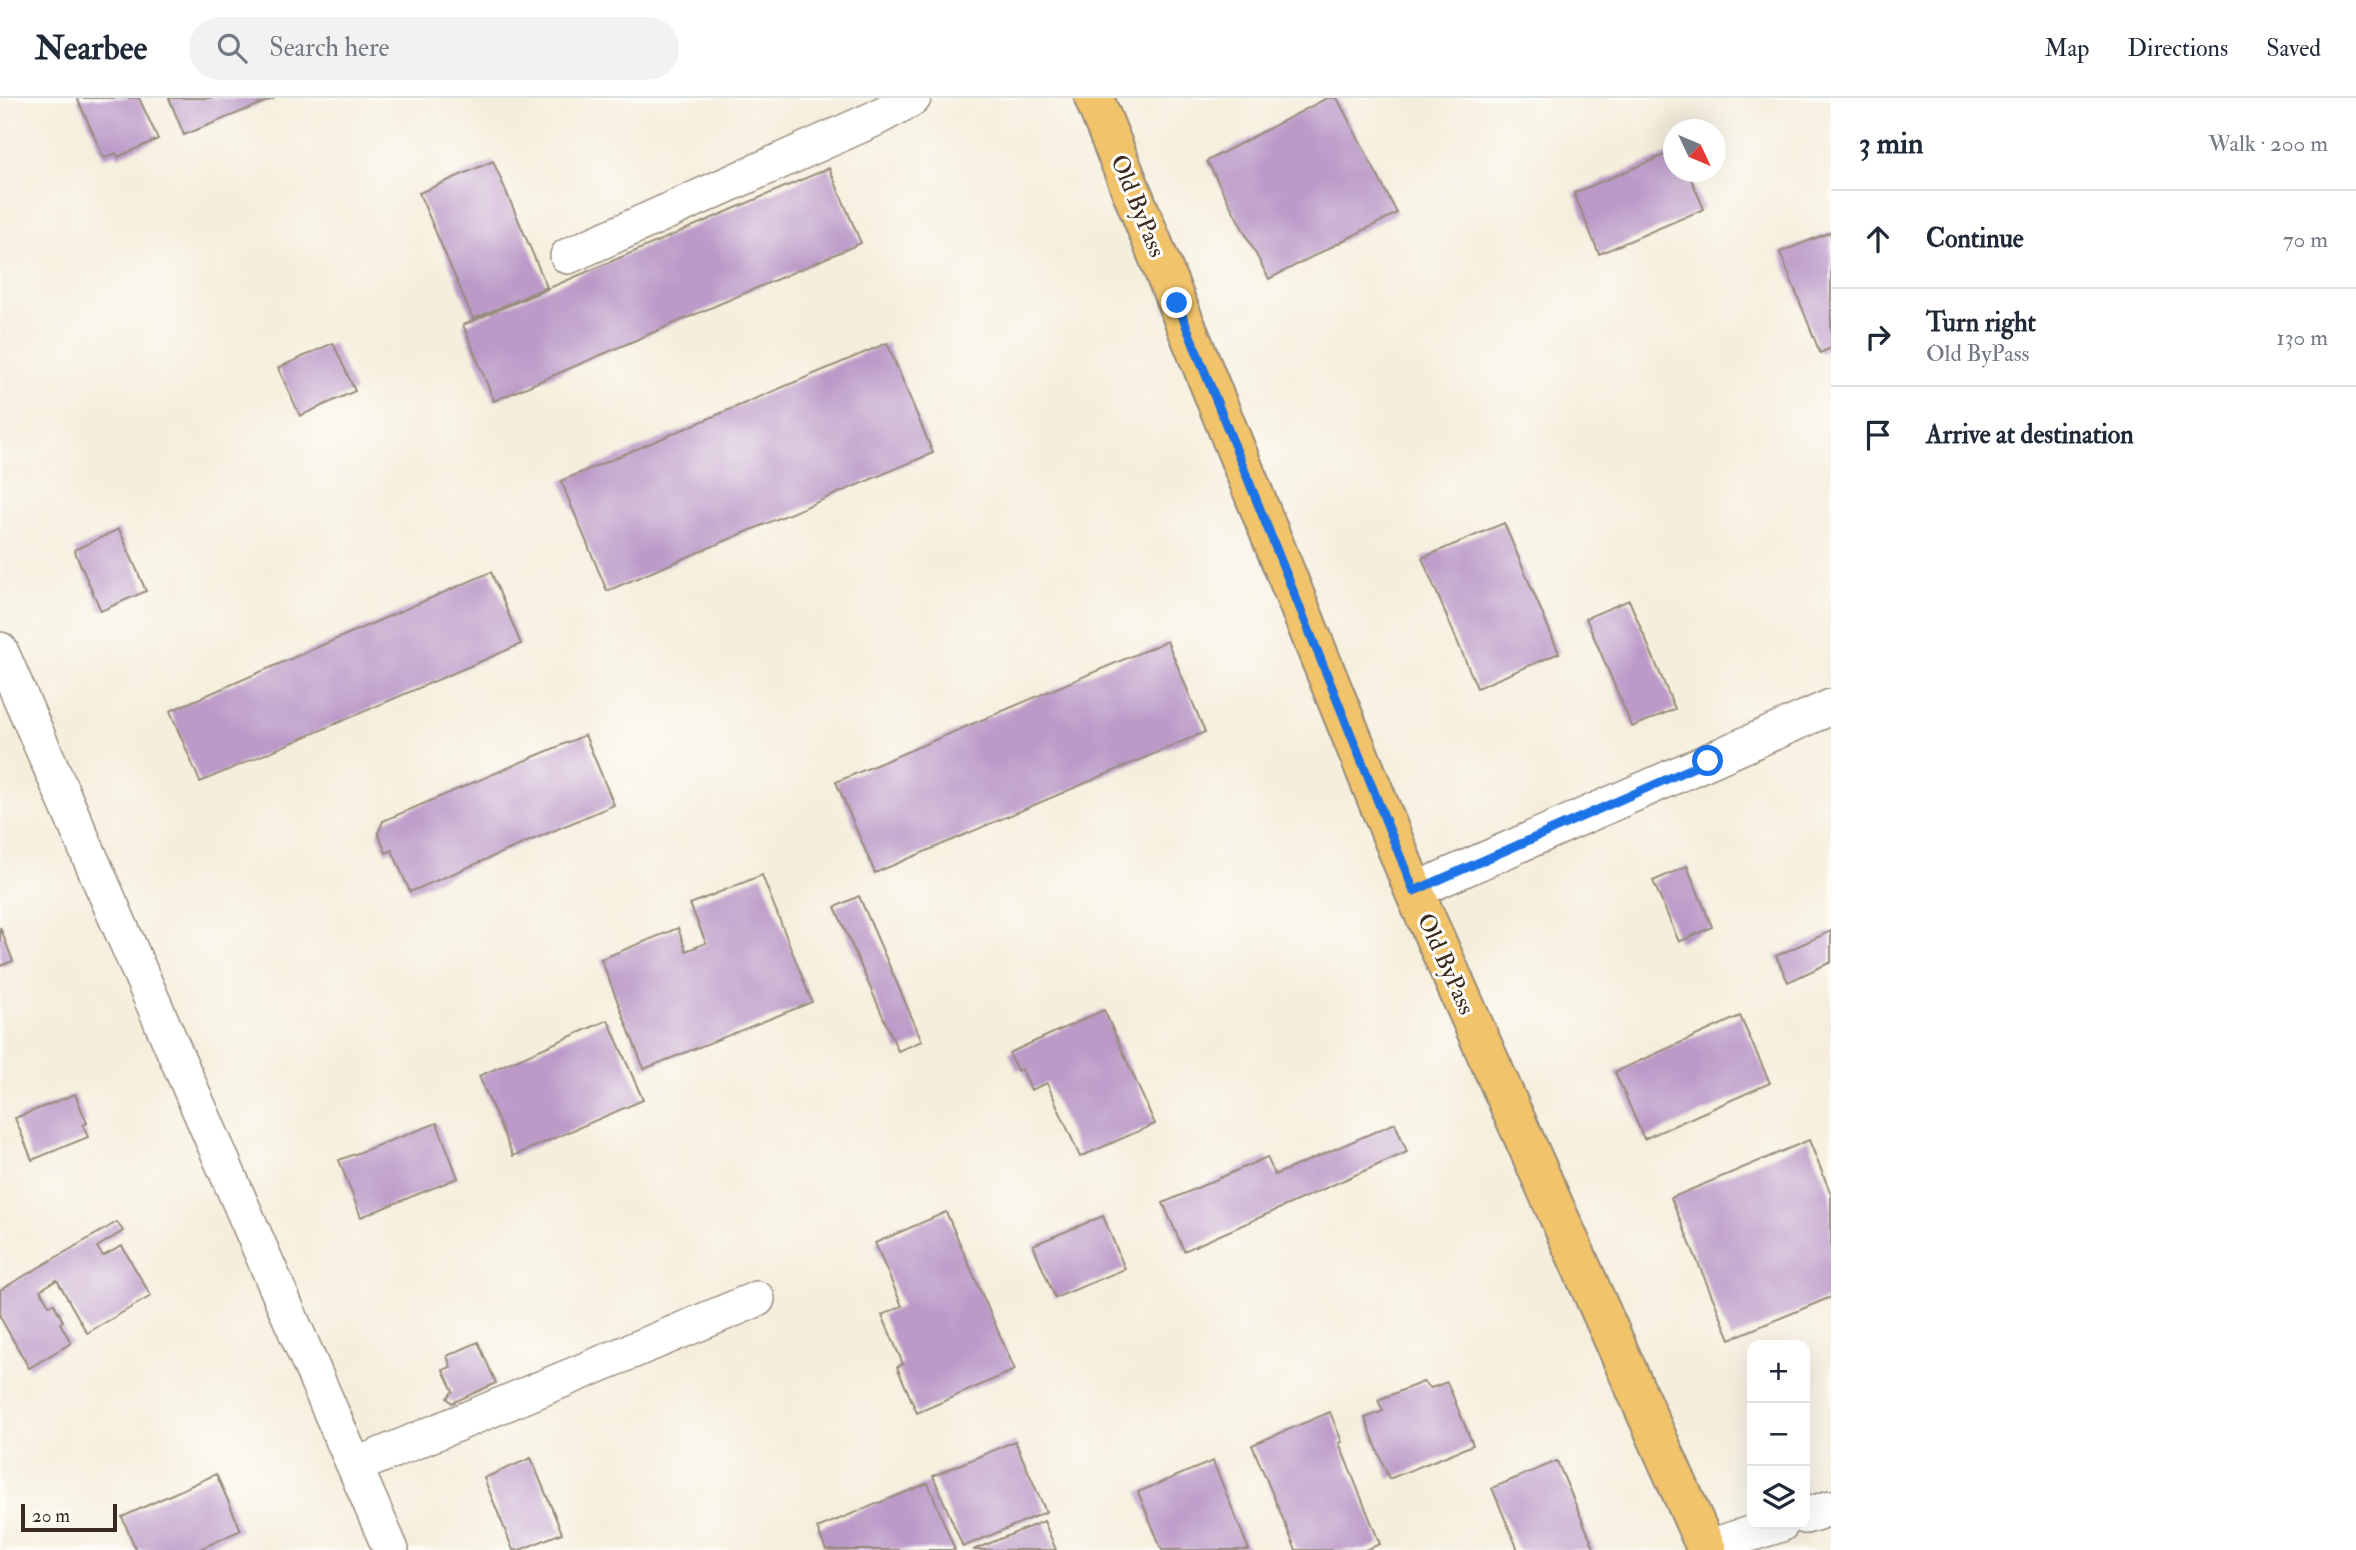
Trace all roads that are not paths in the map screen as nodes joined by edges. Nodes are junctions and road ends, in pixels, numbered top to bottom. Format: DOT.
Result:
graph roads {
  1 [pos="913,98"];
  2 [pos="1094,98"];
  3 [pos="568,256"];
  4 [pos="0,650"];
  5 [pos="1831,707"];
  6 [pos="1414,891"];
  7 [pos="757,1299"];
  8 [pos="355,1466"];
  9 [pos="1831,1508"];
  10 [pos="1810,1514"];
  11 [pos="1766,1529"];
  12 [pos="1707,1549"];
  13 [pos="391,1550"];
  1 -- 3 [label="lane"];
  2 -- 6 [label="main road, Old ByPass"];
  4 -- 8 [label="lane"];
  5 -- 6 [label="lane"];
  6 -- 12 [label="main road, Old ByPass"];
  7 -- 8 [label="lane"];
  8 -- 13 [label="lane"];
  9 -- 10 [label="lane"];
  11 -- 12 [label="lane"];
}
